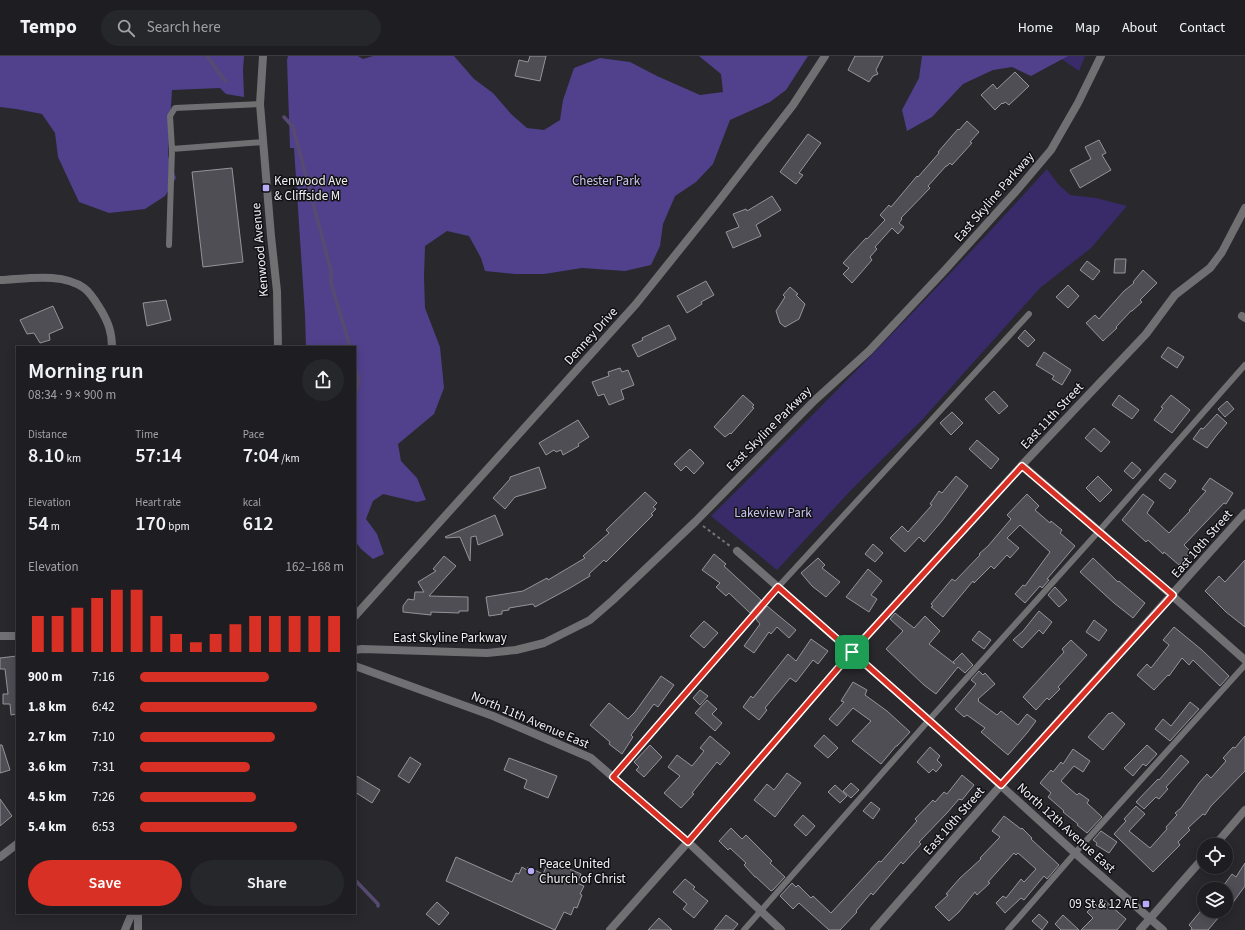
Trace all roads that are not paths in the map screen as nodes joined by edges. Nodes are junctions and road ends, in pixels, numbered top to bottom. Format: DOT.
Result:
graph roads {
  1 [pos="263,56"];
  2 [pos="824,56"];
  3 [pos="1101,56"];
  4 [pos="260,104"];
  5 [pos="263,142"];
  6 [pos="172,149"];
  7 [pos="1245,208"];
  8 [pos="169,245"];
  9 [pos="0,280"];
  10 [pos="1029,314"];
  11 [pos="112,346"];
  12 [pos="278,346"];
  13 [pos="1245,365"];
  14 [pos="1022,466"];
  15 [pos="1245,513"];
  16 [pos="1100,531"];
  17 [pos="738,551"];
  18 [pos="778,587"];
  19 [pos="1173,595"];
  20 [pos="356,615"];
  21 [pos="0,636"];
  22 [pos="16,636"];
  23 [pos="356,650"];
  24 [pos="852,652"];
  25 [pos="1245,660"];
  26 [pos="1245,665"];
  27 [pos="356,666"];
  28 [pos="929,720"];
  29 [pos="613,777"];
  30 [pos="1001,785"];
  31 [pos="1245,810"];
  32 [pos="1220,838"];
  33 [pos="688,842"];
  34 [pos="16,845"];
  35 [pos="1075,853"];
  36 [pos="0,857"];
  37 [pos="1197,865"];
  38 [pos="760,912"];
  39 [pos="132,914"];
  40 [pos="138,914"];
  41 [pos="1150,918"];
  42 [pos="125,930"];
  43 [pos="138,930"];
  44 [pos="610,930"];
  45 [pos="744,930"];
  46 [pos="780,930"];
  47 [pos="874,930"];
  48 [pos="1008,930"];
  49 [pos="1140,930"];
  50 [pos="1163,930"];
  1 -- 4 [label="street, Kenwood Avenue"];
  2 -- 20 [label="street, Denney Drive"];
  3 -- 23 [label="street, East Skyline Parkway"];
  4 -- 5 [label="street, Kenwood Avenue"];
  4 -- 6 [label="lane"];
  5 -- 6 [label="lane"];
  5 -- 12 [label="street, Kenwood Avenue"];
  6 -- 8 [label="lane"];
  7 -- 14 [label="street, East 11th Street"];
  9 -- 11 [label="street"];
  10 -- 18 [label="lane"];
  13 -- 16 [label="lane"];
  14 -- 16 [label="street"];
  14 -- 24 [label="street, East 11th Street"];
  15 -- 19 [label="street, East 10th Street"];
  16 -- 19 [label="street"];
  16 -- 28 [label="lane"];
  17 -- 18 [label="street, North 12th Avenue East"];
  18 -- 24 [label="street, North 12th Avenue East"];
  18 -- 29 [label="lane"];
  19 -- 25 [label="street"];
  19 -- 30 [label="street, East 10th Street"];
  21 -- 22 [label="street"];
  24 -- 28 [label="street, North 12th Avenue East"];
  24 -- 33 [label="street, East 11th Street"];
  26 -- 35 [label="lane"];
  27 -- 29 [label="street, North 11th Avenue East"];
  28 -- 30 [label="street, North 12th Avenue East"];
  28 -- 38 [label="lane"];
  29 -- 33 [label="street, North 11th Avenue East"];
  30 -- 35 [label="street, North 12th Avenue East"];
  30 -- 47 [label="street, East 10th Street"];
  31 -- 32 [label="street"];
  33 -- 38 [label="street, North 11th Avenue East"];
  33 -- 44 [label="street, East 11th Street"];
  34 -- 36 [label="street"];
  35 -- 41 [label="street, North 12th Avenue East"];
  35 -- 48 [label="lane"];
  37 -- 41 [label="street"];
  38 -- 45 [label="lane"];
  38 -- 46 [label="street, North 11th Avenue East"];
  39 -- 42 [label="street"];
  40 -- 43 [label="street"];
  41 -- 49 [label="street"];
  41 -- 50 [label="street, North 12th Avenue East"];
}
